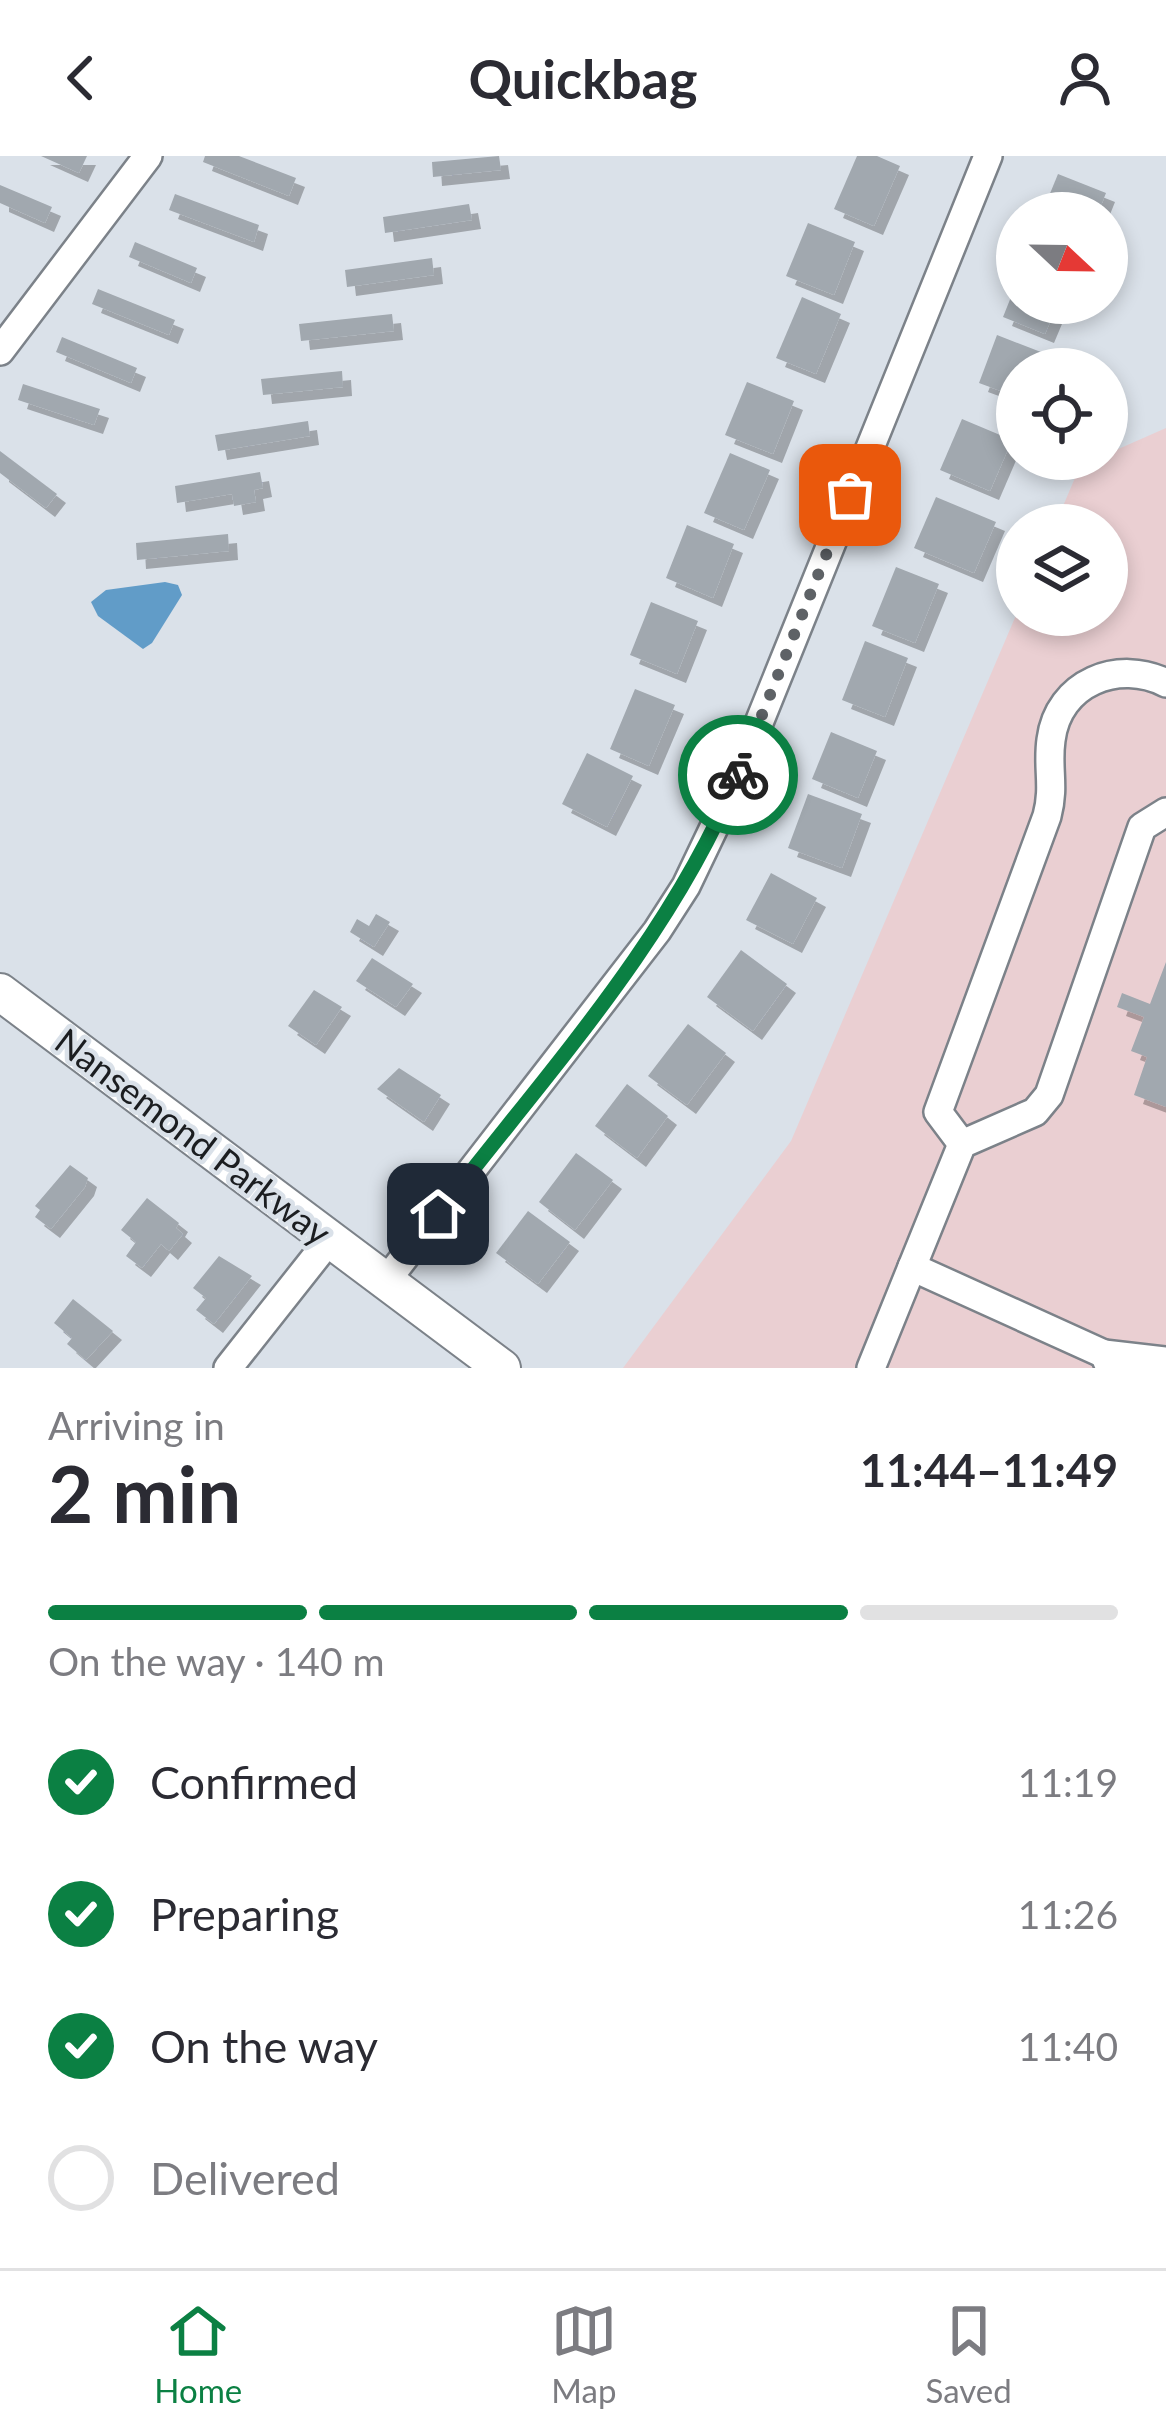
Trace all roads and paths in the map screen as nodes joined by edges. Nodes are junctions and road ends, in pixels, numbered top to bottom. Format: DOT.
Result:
graph roads {
  1 [pos="148,156"];
  2 [pos="988,156"];
  3 [pos="0,351"];
  4 [pos="1166,683"];
  5 [pos="1166,812"];
  6 [pos="0,992"];
  7 [pos="962,1144"];
  8 [pos="330,1239"];
  9 [pos="912,1267"];
  10 [pos="386,1281"];
  11 [pos="1107,1361"];
  12 [pos="1166,1361"];
  13 [pos="228,1368"];
  14 [pos="502,1368"];
  15 [pos="871,1368"];
  1 -- 3 [label="street"];
  2 -- 10 [label="street"];
  4 -- 7 [label="street"];
  5 -- 7 [label="street"];
  6 -- 8 [label="main road, Nansemond Parkway"];
  7 -- 9 [label="street"];
  8 -- 10 [label="main road, Nansemond Parkway"];
  8 -- 13 [label="street"];
  9 -- 11 [label="street"];
  9 -- 15 [label="street"];
  10 -- 14 [label="main road, Nansemond Parkway"];
  11 -- 12 [label="street"];
}
